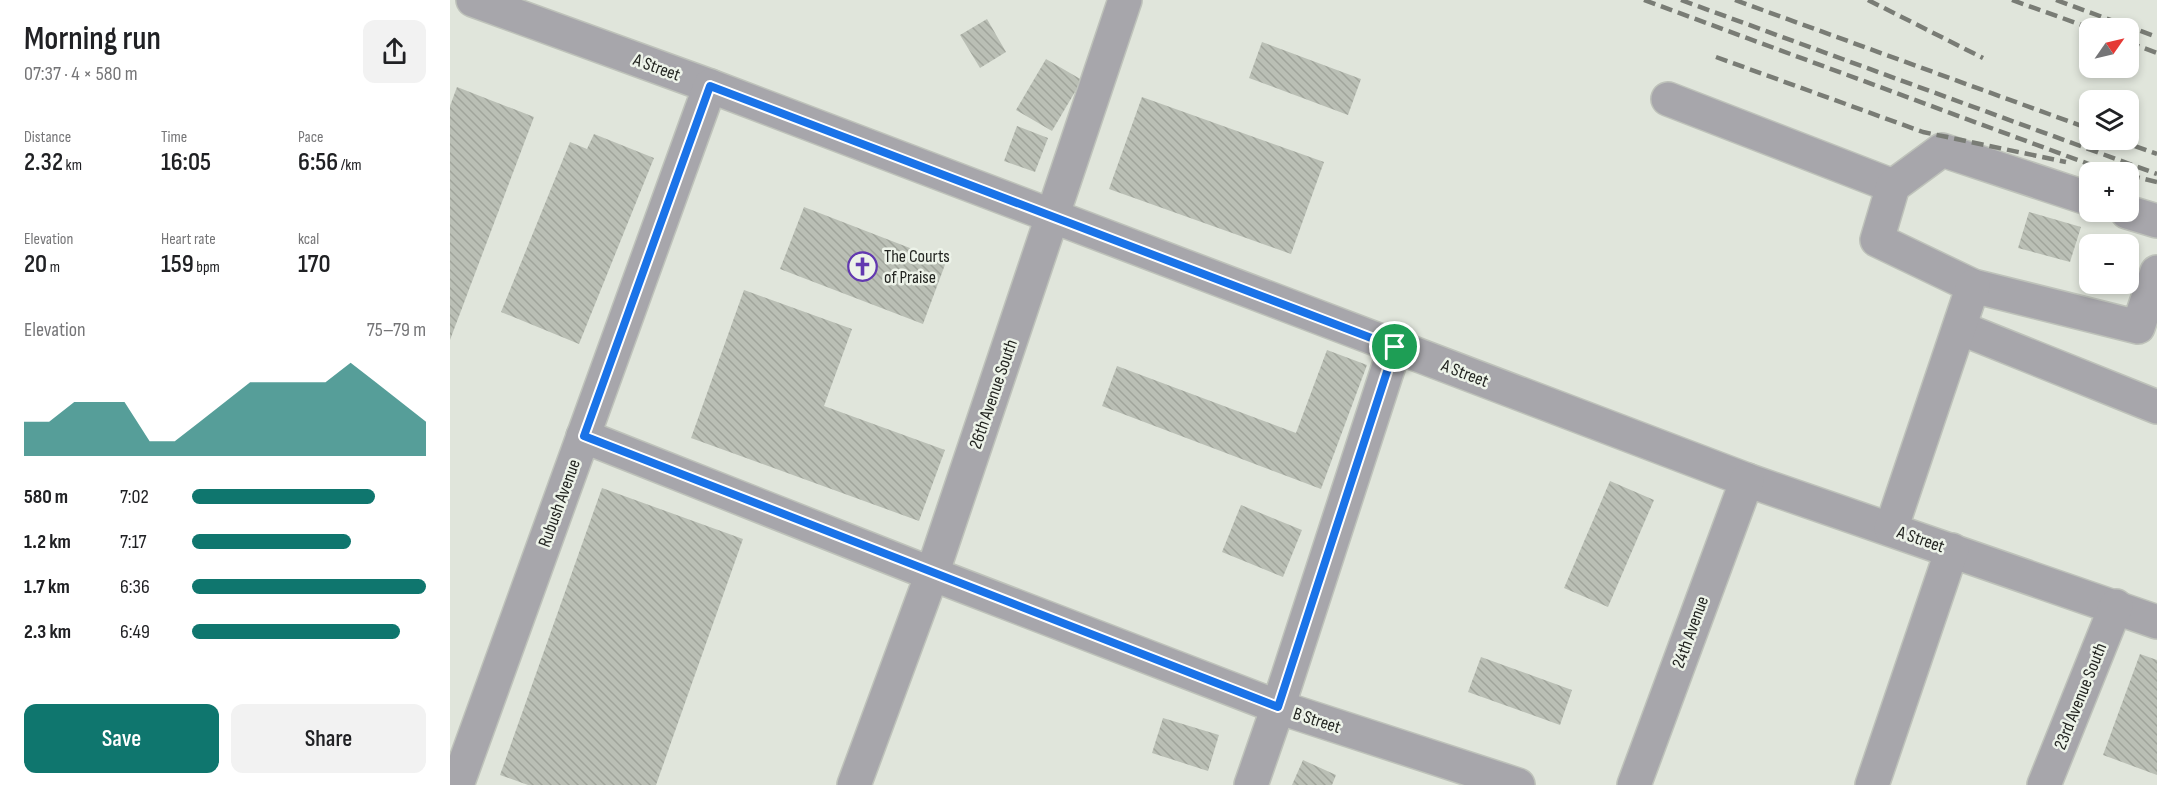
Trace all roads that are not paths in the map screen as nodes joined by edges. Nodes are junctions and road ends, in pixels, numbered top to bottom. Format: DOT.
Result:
graph roads {
  1 [pos="473,0"];
  2 [pos="1125,0"];
  3 [pos="710,86"];
  4 [pos="1668,99"];
  5 [pos="1893,186"];
  6 [pos="2079,195"];
  7 [pos="1054,216"];
  8 [pos="2139,216"];
  9 [pos="2157,221"];
  10 [pos="2157,272"];
  11 [pos="1972,286"];
  12 [pos="1960,328"];
  13 [pos="1395,347"];
  14 [pos="2157,407"];
  15 [pos="584,436"];
  16 [pos="1747,480"];
  17 [pos="1891,529"];
  18 [pos="1952,550"];
  19 [pos="932,574"];
  20 [pos="2116,606"];
  21 [pos="2157,622"];
  22 [pos="1278,707"];
  23 [pos="457,785"];
  24 [pos="854,785"];
  25 [pos="1251,785"];
  26 [pos="1518,785"];
  27 [pos="1634,785"];
  28 [pos="1872,785"];
  29 [pos="2044,785"];
  1 -- 3 [label="street, A Street"];
  2 -- 7 [label="street, 26th Avenue South"];
  3 -- 7 [label="street, A Street"];
  3 -- 15 [label="street, Rubush Avenue"];
  4 -- 5 [label="street"];
  5 -- 6 [label="street"];
  5 -- 11 [label="street"];
  7 -- 13 [label="street, A Street"];
  7 -- 19 [label="street, 26th Avenue South"];
  8 -- 9 [label="street"];
  10 -- 11 [label="street"];
  11 -- 12 [label="street"];
  12 -- 14 [label="street"];
  12 -- 17 [label="street"];
  13 -- 16 [label="street, A Street"];
  13 -- 22 [label="street"];
  15 -- 19 [label="street, B Street"];
  15 -- 23 [label="street, Rubush Avenue"];
  16 -- 17 [label="street, A Street"];
  16 -- 27 [label="street, 24th Avenue"];
  17 -- 18 [label="street, A Street"];
  18 -- 20 [label="street, A Street"];
  18 -- 28 [label="street"];
  19 -- 22 [label="street, B Street"];
  19 -- 24 [label="street, 26th Avenue South"];
  20 -- 21 [label="street, A Street"];
  20 -- 29 [label="street, 23rd Avenue South"];
  22 -- 25 [label="street"];
  22 -- 26 [label="street, B Street"];
}
